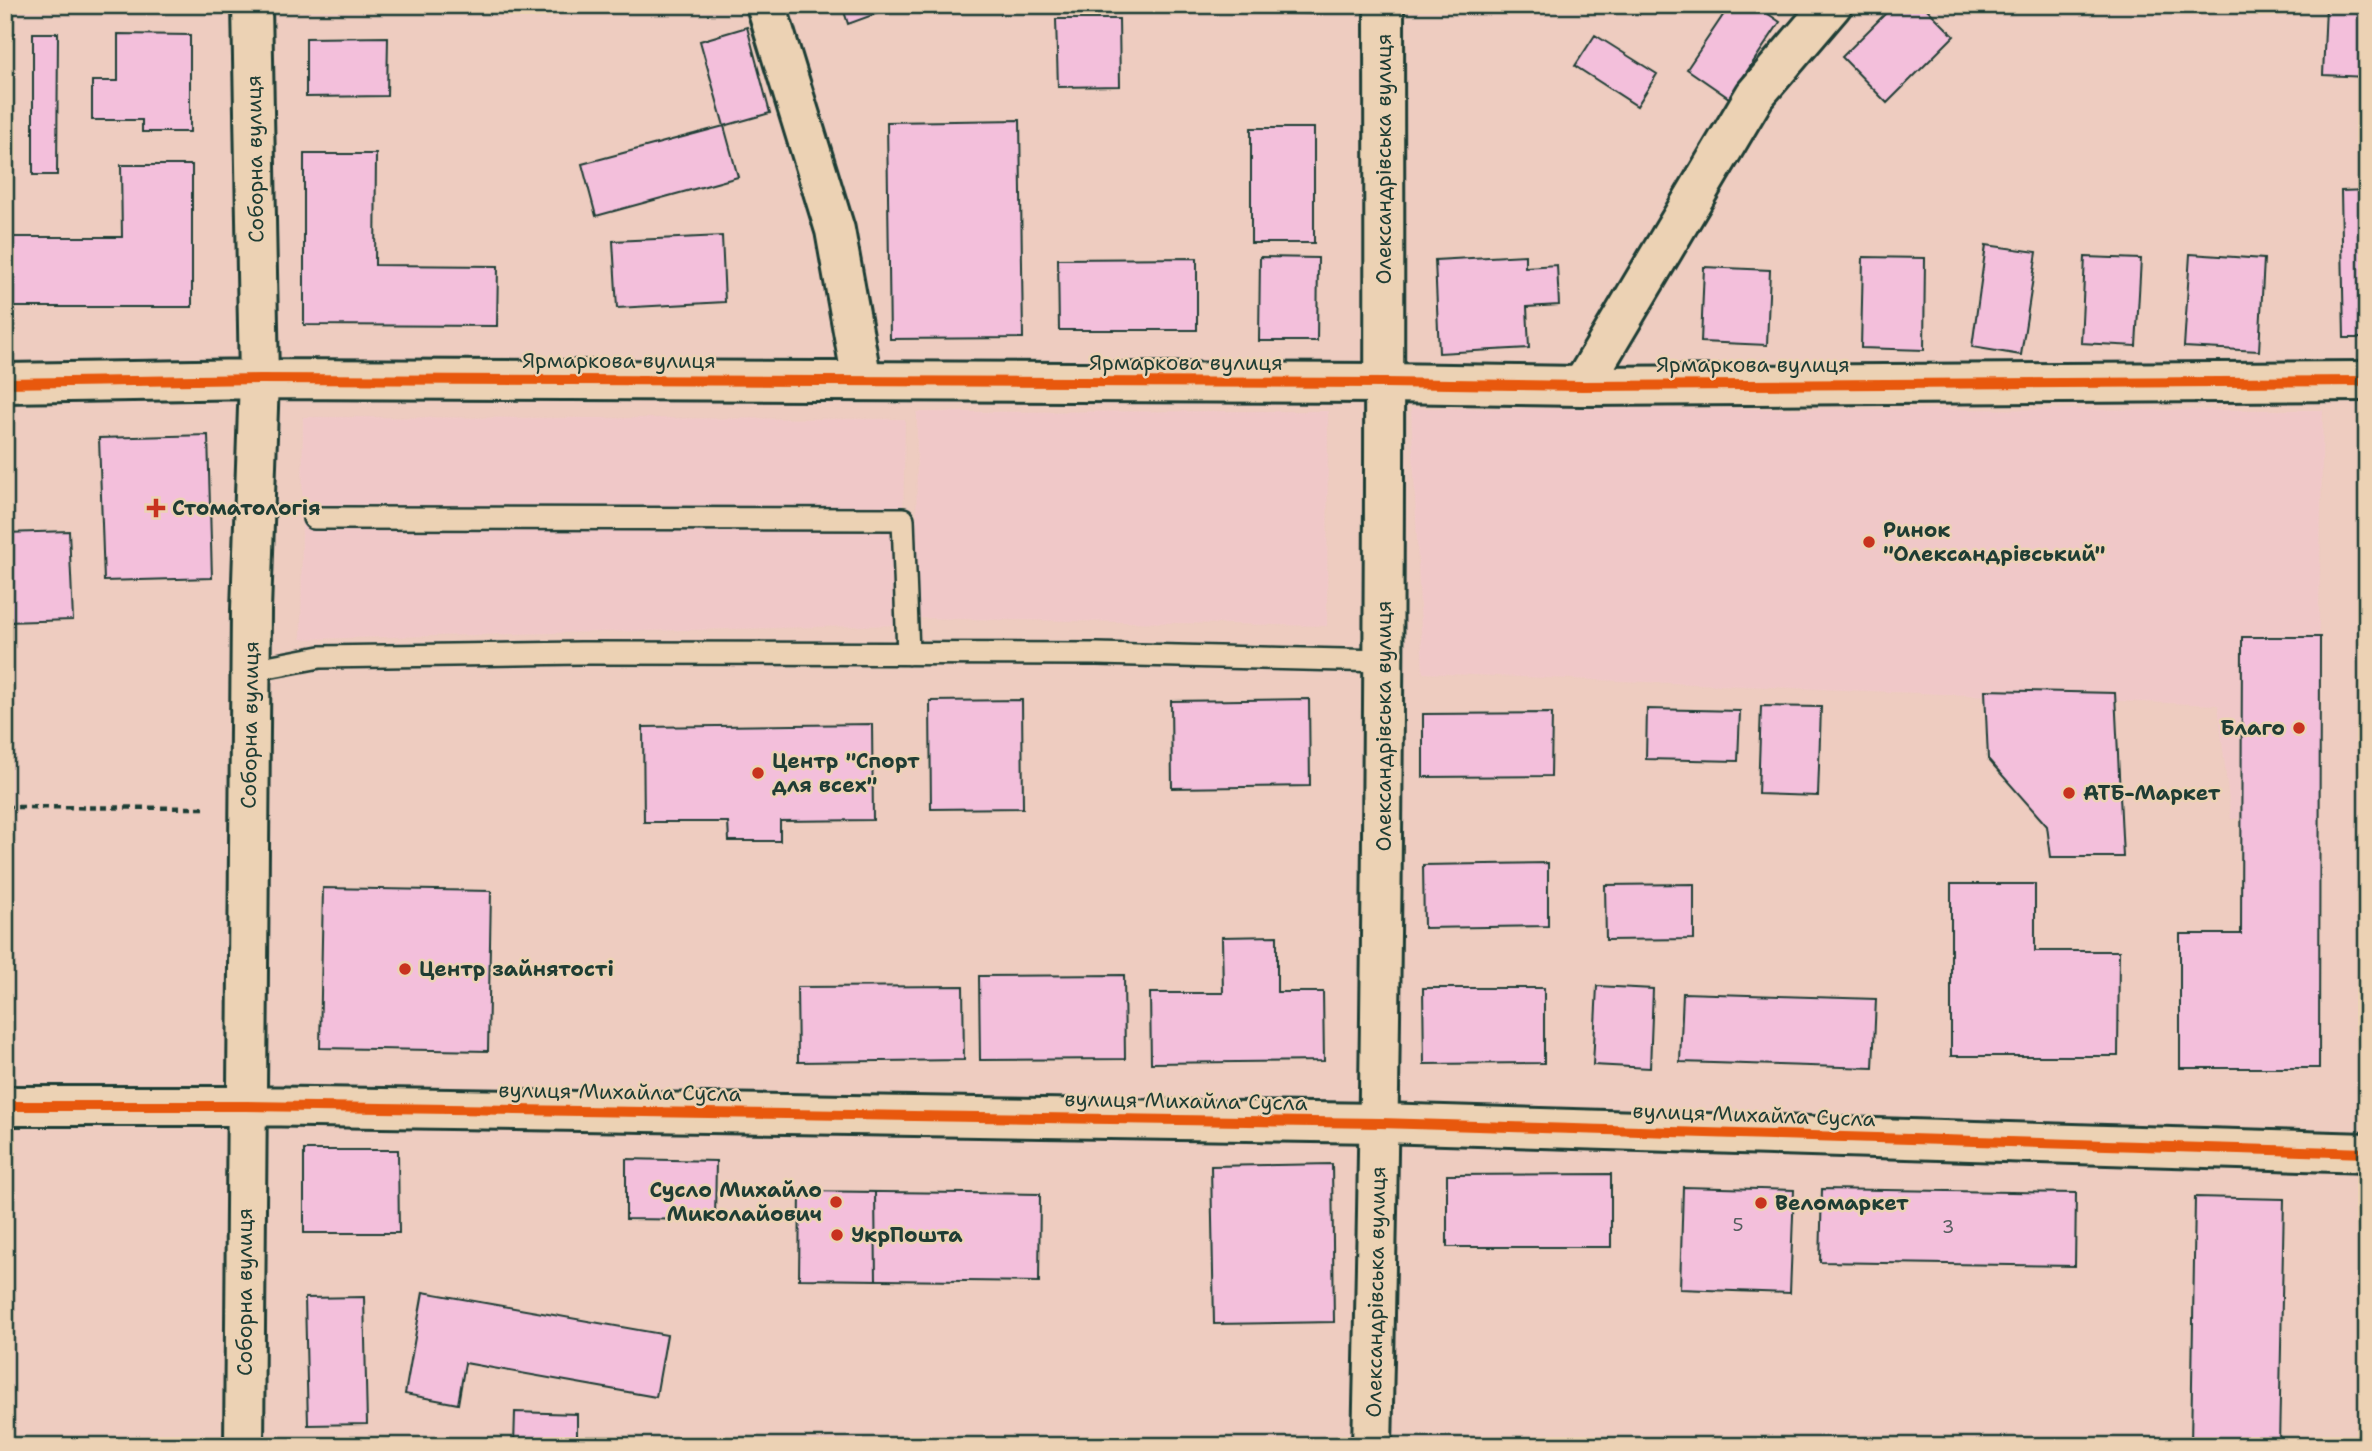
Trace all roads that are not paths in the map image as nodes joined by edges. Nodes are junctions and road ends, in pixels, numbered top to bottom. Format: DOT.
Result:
graph roads {
  1 [pos="252,5"];
  2 [pos="766,5"];
  3 [pos="1384,5"];
  4 [pos="1832,5"];
  5 [pos="259,380"];
  6 [pos="862,381"];
  7 [pos="2367,381"];
  8 [pos="5,383"];
  9 [pos="1385,383"];
  10 [pos="1581,386"];
  11 [pos="314,519"];
  12 [pos="908,654"];
  13 [pos="1385,661"];
  14 [pos="251,670"];
  15 [pos="5,1106"];
  16 [pos="246,1106"];
  17 [pos="1380,1123"];
  18 [pos="2367,1153"];
  19 [pos="244,1446"];
  20 [pos="1372,1446"];
  1 -- 5 [label="street, Соборна вулиця"];
  2 -- 6 [label="street"];
  3 -- 9 [label="street, Олександрівська вулиця"];
  4 -- 10 [label="street"];
  5 -- 6 [label="street, Ярмаркова вулиця"];
  5 -- 8 [label="street, Ярмаркова вулиця"];
  5 -- 14 [label="street, Соборна вулиця"];
  6 -- 9 [label="street, Ярмаркова вулиця"];
  7 -- 10 [label="street, Ярмаркова вулиця"];
  9 -- 10 [label="street, Ярмаркова вулиця"];
  9 -- 13 [label="street, Олександрівська вулиця"];
  11 -- 12 [label="lane"];
  12 -- 13 [label="lane"];
  12 -- 14 [label="lane"];
  13 -- 17 [label="street, Олександрівська вулиця"];
  14 -- 16 [label="street, Соборна вулиця"];
  15 -- 16 [label="street, вулиця Михайла Сусла"];
  16 -- 17 [label="street, вулиця Михайла Сусла"];
  16 -- 19 [label="street, Соборна вулиця"];
  17 -- 18 [label="street, вулиця Михайла Сусла"];
  17 -- 20 [label="street, Олександрівська вулиця"];
}
